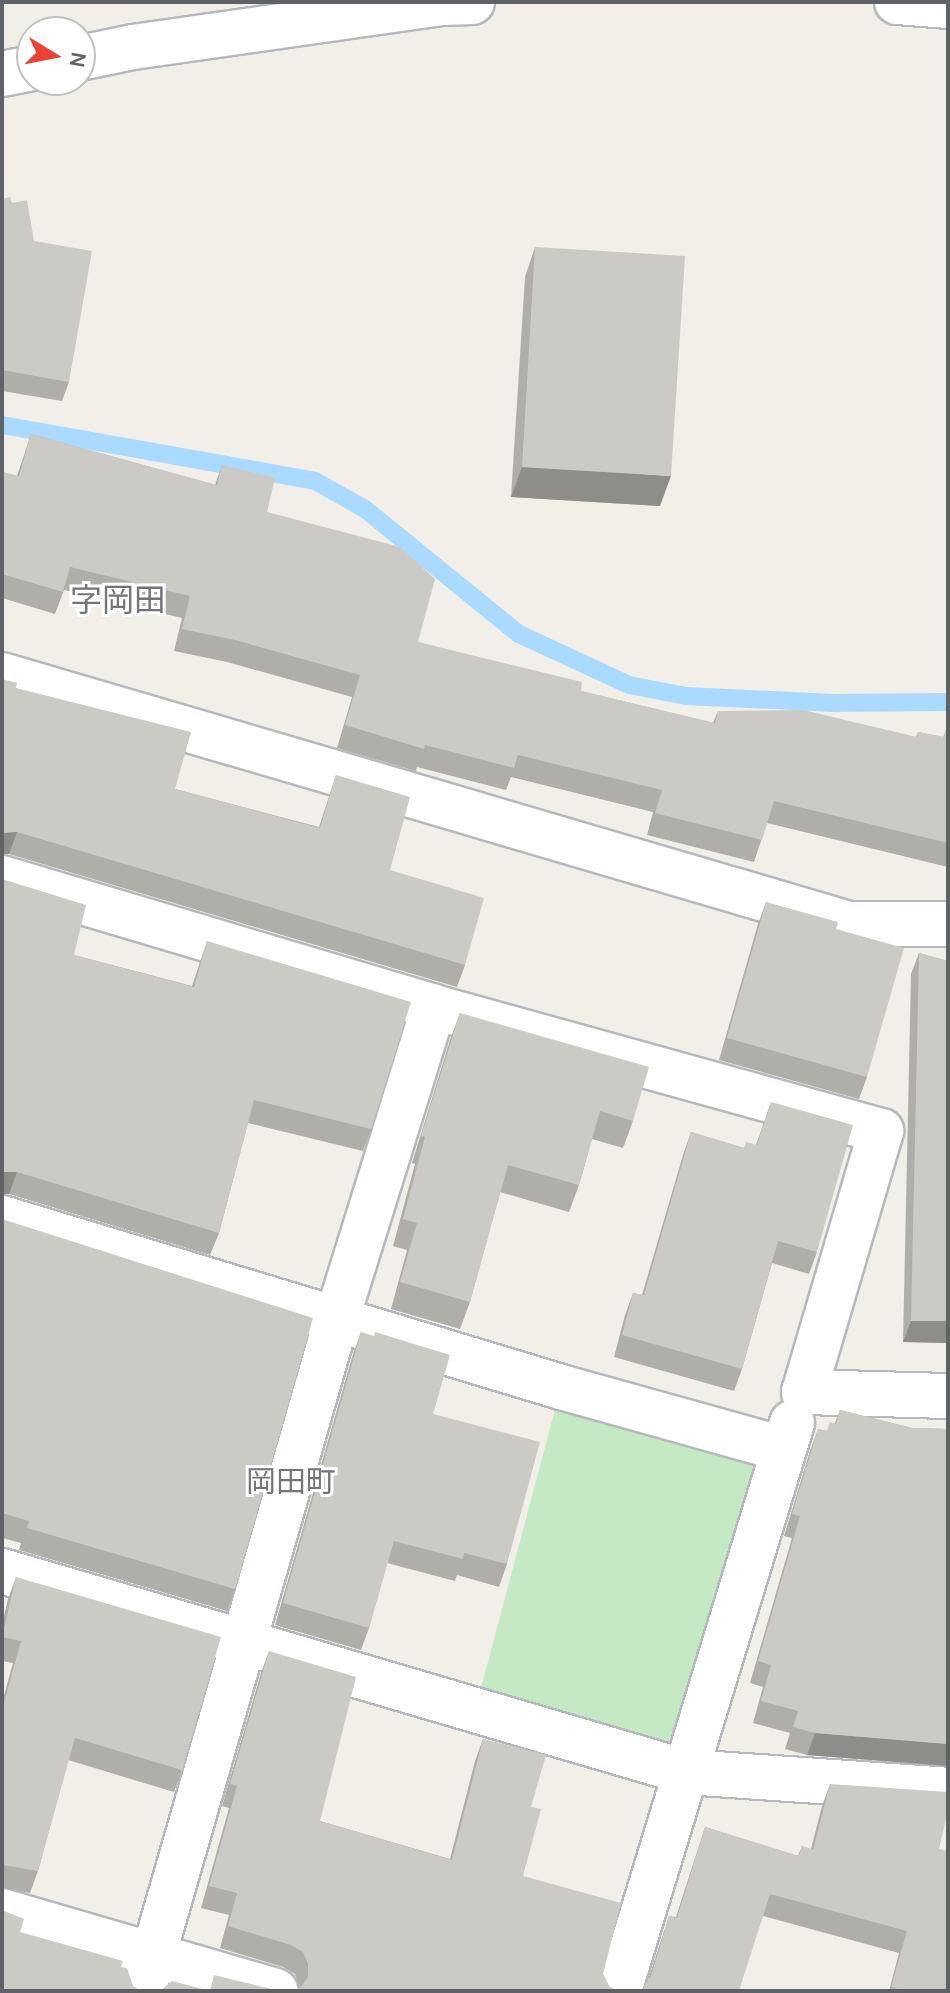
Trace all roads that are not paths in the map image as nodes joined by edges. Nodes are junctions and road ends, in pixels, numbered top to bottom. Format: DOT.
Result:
graph roads {
  1 [pos="472,2"];
  2 [pos="897,2"];
  3 [pos="948,6"];
  4 [pos="96,55"];
  5 [pos="2,675"];
  6 [pos="2,878"];
  7 [pos="948,924"];
  8 [pos="434,1007"];
  9 [pos="2,1218"];
  10 [pos="337,1318"];
  11 [pos="804,1392"];
  12 [pos="948,1396"];
  13 [pos="783,1449"];
  14 [pos="2,1571"];
  15 [pos="245,1642"];
  16 [pos="686,1772"];
  17 [pos="948,1790"];
  18 [pos="2,1911"];
  19 [pos="148,1973"];
  20 [pos="276,1991"];
  21 [pos="619,1991"];
  1 -- 4 [label="street"];
  2 -- 3 [label="street"];
  5 -- 7 [label="street"];
  6 -- 8 [label="street"];
  8 -- 10 [label="street"];
  8 -- 11 [label="street"];
  9 -- 10 [label="street"];
  10 -- 13 [label="street"];
  10 -- 15 [label="street"];
  11 -- 12 [label="street"];
  11 -- 13 [label="street"];
  13 -- 16 [label="street"];
  14 -- 15 [label="street"];
  15 -- 16 [label="street"];
  15 -- 19 [label="street"];
  16 -- 17 [label="street"];
  16 -- 21 [label="street"];
  18 -- 19 [label="street"];
  19 -- 20 [label="street"];
}
